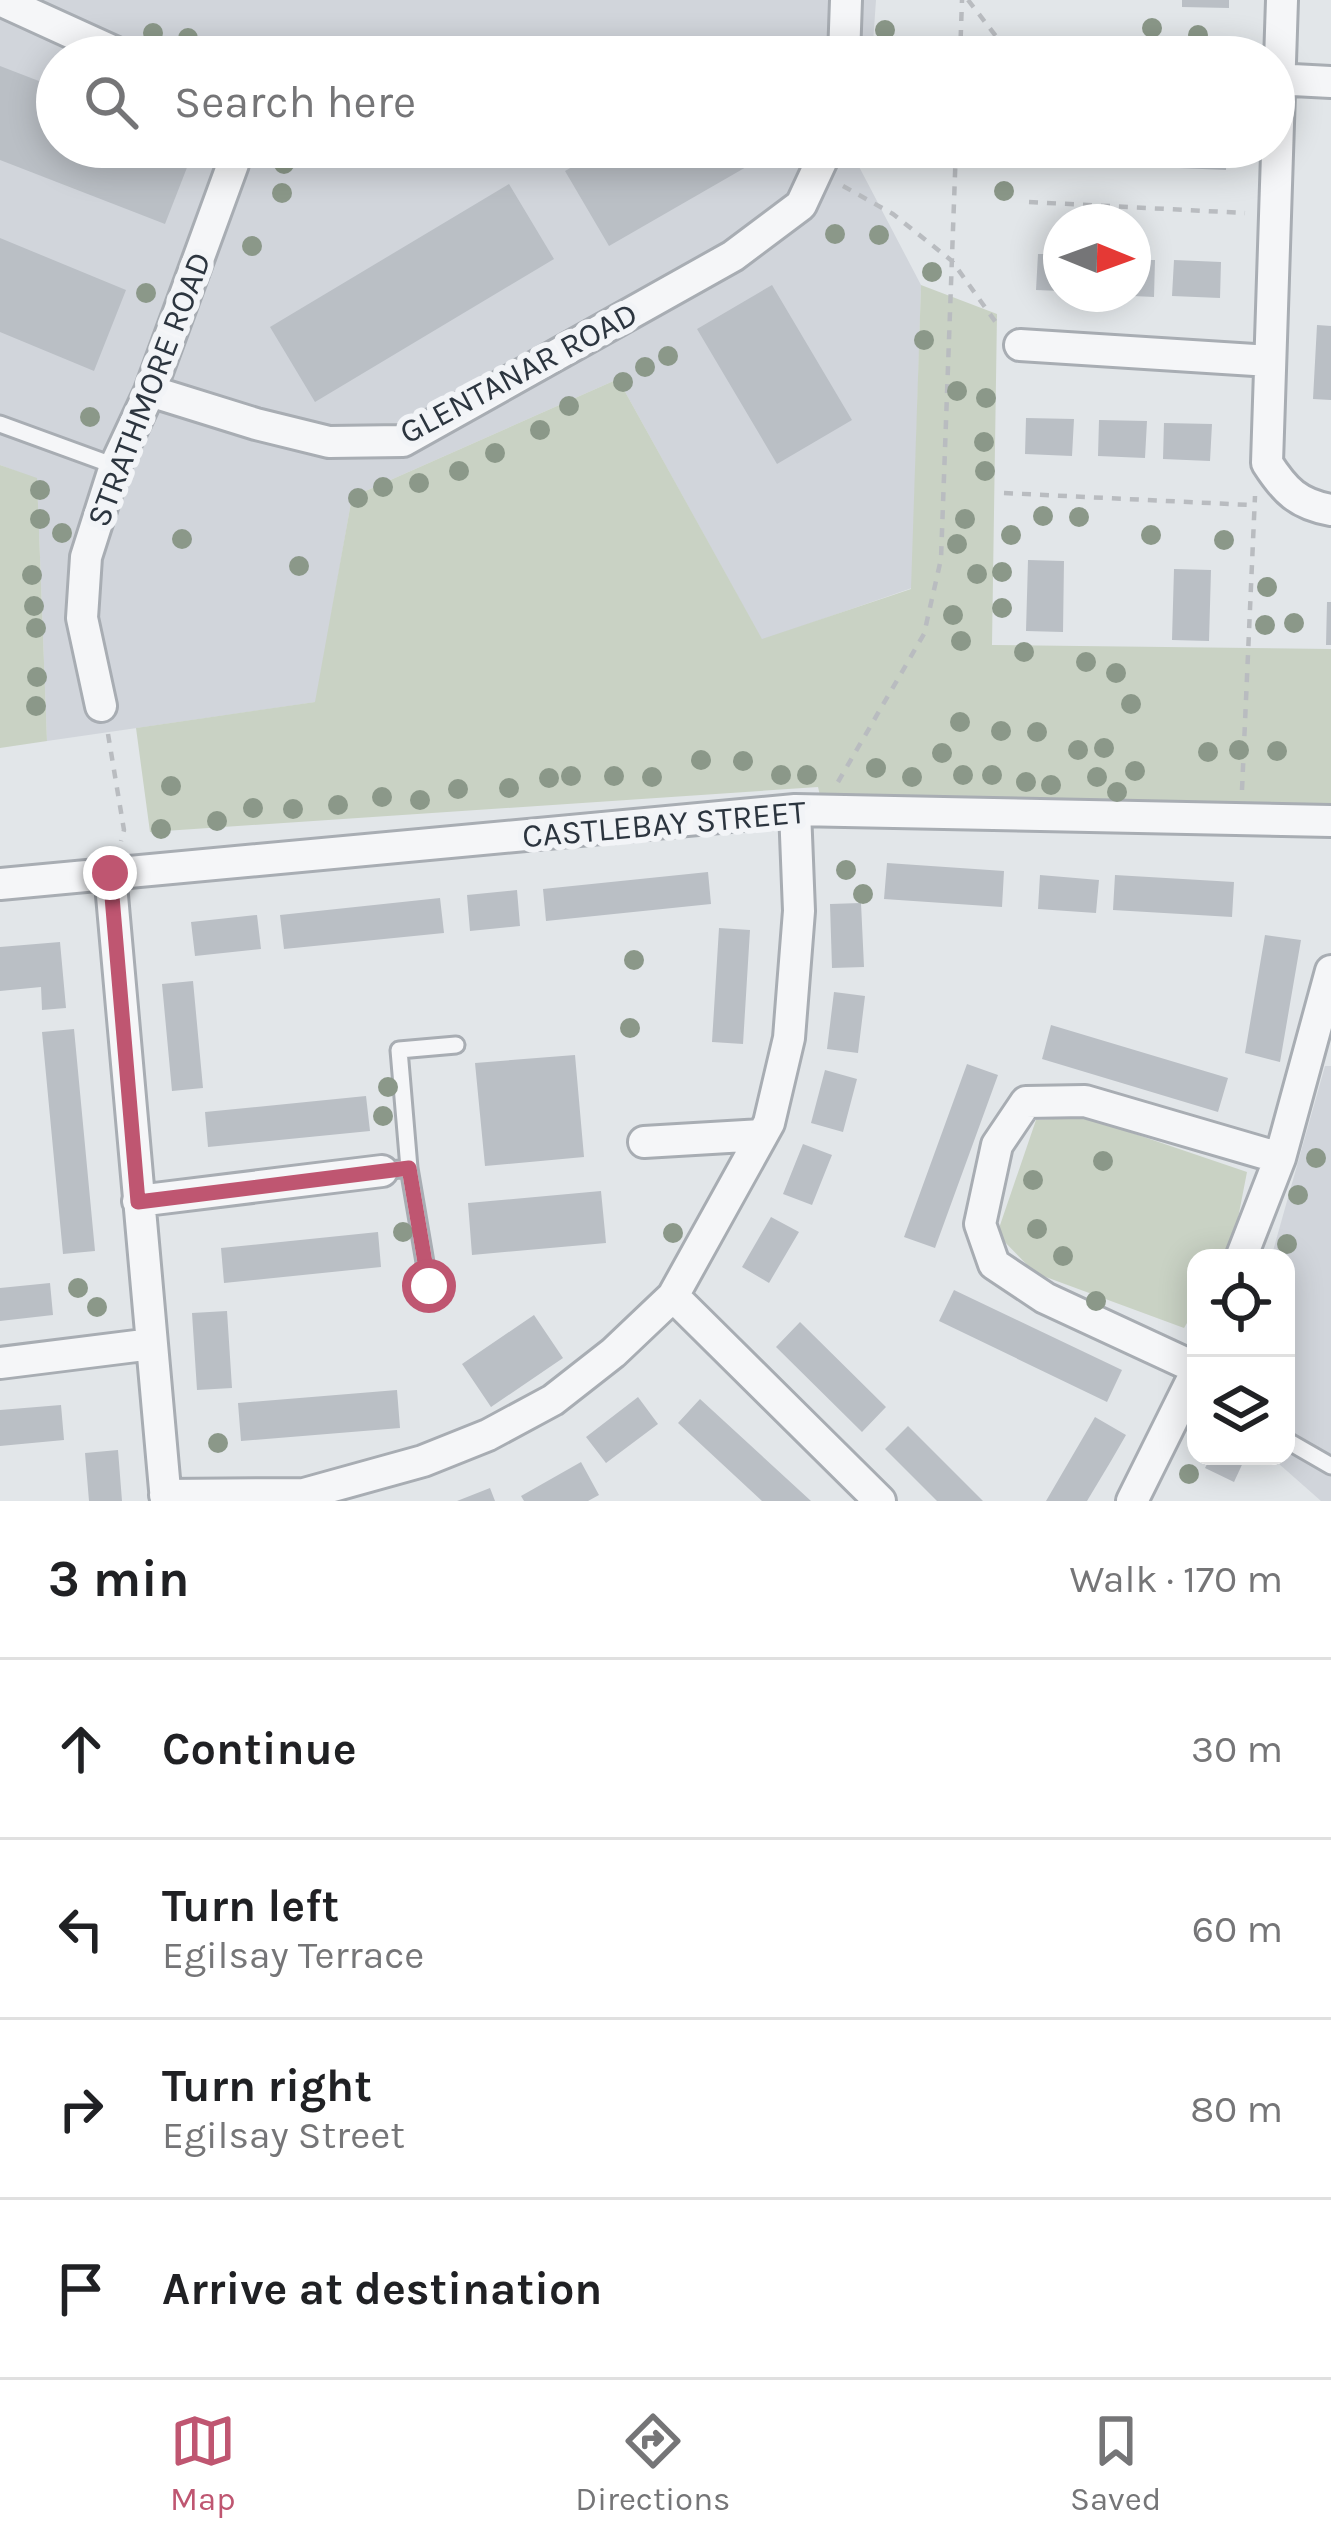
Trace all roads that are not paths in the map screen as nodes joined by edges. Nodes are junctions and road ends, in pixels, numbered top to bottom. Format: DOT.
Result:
graph roads {
  1 [pos="0,0"];
  2 [pos="846,0"];
  3 [pos="1282,0"];
  4 [pos="79,36"];
  5 [pos="845,36"];
  6 [pos="1280,36"];
  7 [pos="1295,81"];
  8 [pos="1331,82"];
  9 [pos="232,168"];
  10 [pos="819,168"];
  11 [pos="1276,168"];
  12 [pos="1020,345"];
  13 [pos="1270,361"];
  14 [pos="150,391"];
  15 [pos="0,424"];
  16 [pos="115,466"];
  17 [pos="1331,510"];
  18 [pos="101,706"];
  19 [pos="809,810"];
  20 [pos="1331,821"];
  21 [pos="110,873"];
  22 [pos="0,884"];
  23 [pos="1331,971"];
  24 [pos="456,1045"];
  25 [pos="762,1135"];
  26 [pos="644,1142"];
  27 [pos="1280,1158"];
  28 [pos="395,1170"];
  29 [pos="138,1202"];
  30 [pos="1245,1249"];
  31 [pos="673,1296"];
  32 [pos="436,1298"];
  33 [pos="152,1344"];
  34 [pos="0,1363"];
  35 [pos="1187,1376"];
  36 [pos="1187,1394"];
  37 [pos="1295,1445"];
  38 [pos="1331,1466"];
  39 [pos="166,1498"];
  40 [pos="880,1501"];
  41 [pos="1132,1501"];
  1 -- 4 [label="street"];
  2 -- 5 [label="street"];
  3 -- 6 [label="street"];
  7 -- 8 [label="street"];
  9 -- 14 [label="street, STRATHMORE ROAD"];
  10 -- 14 [label="street, GLENTANAR ROAD"];
  11 -- 13 [label="street"];
  12 -- 13 [label="street"];
  13 -- 17 [label="street"];
  14 -- 16 [label="street, STRATHMORE ROAD"];
  15 -- 16 [label="lane"];
  16 -- 18 [label="street, STRATHMORE ROAD"];
  19 -- 20 [label="street, CASTLEBAY STREET"];
  19 -- 21 [label="street, CASTLEBAY STREET"];
  19 -- 25 [label="street"];
  21 -- 22 [label="street, CASTLEBAY STREET"];
  21 -- 29 [label="street"];
  23 -- 27 [label="street"];
  24 -- 28 [label="lane"];
  25 -- 26 [label="street"];
  25 -- 31 [label="street"];
  27 -- 30 [label="street"];
  27 -- 35 [label="street"];
  28 -- 29 [label="street"];
  28 -- 32 [label="lane"];
  29 -- 33 [label="street"];
  31 -- 39 [label="street"];
  31 -- 40 [label="street"];
  33 -- 34 [label="street"];
  33 -- 39 [label="street"];
  36 -- 41 [label="street"];
  37 -- 38 [label="lane"];
}
